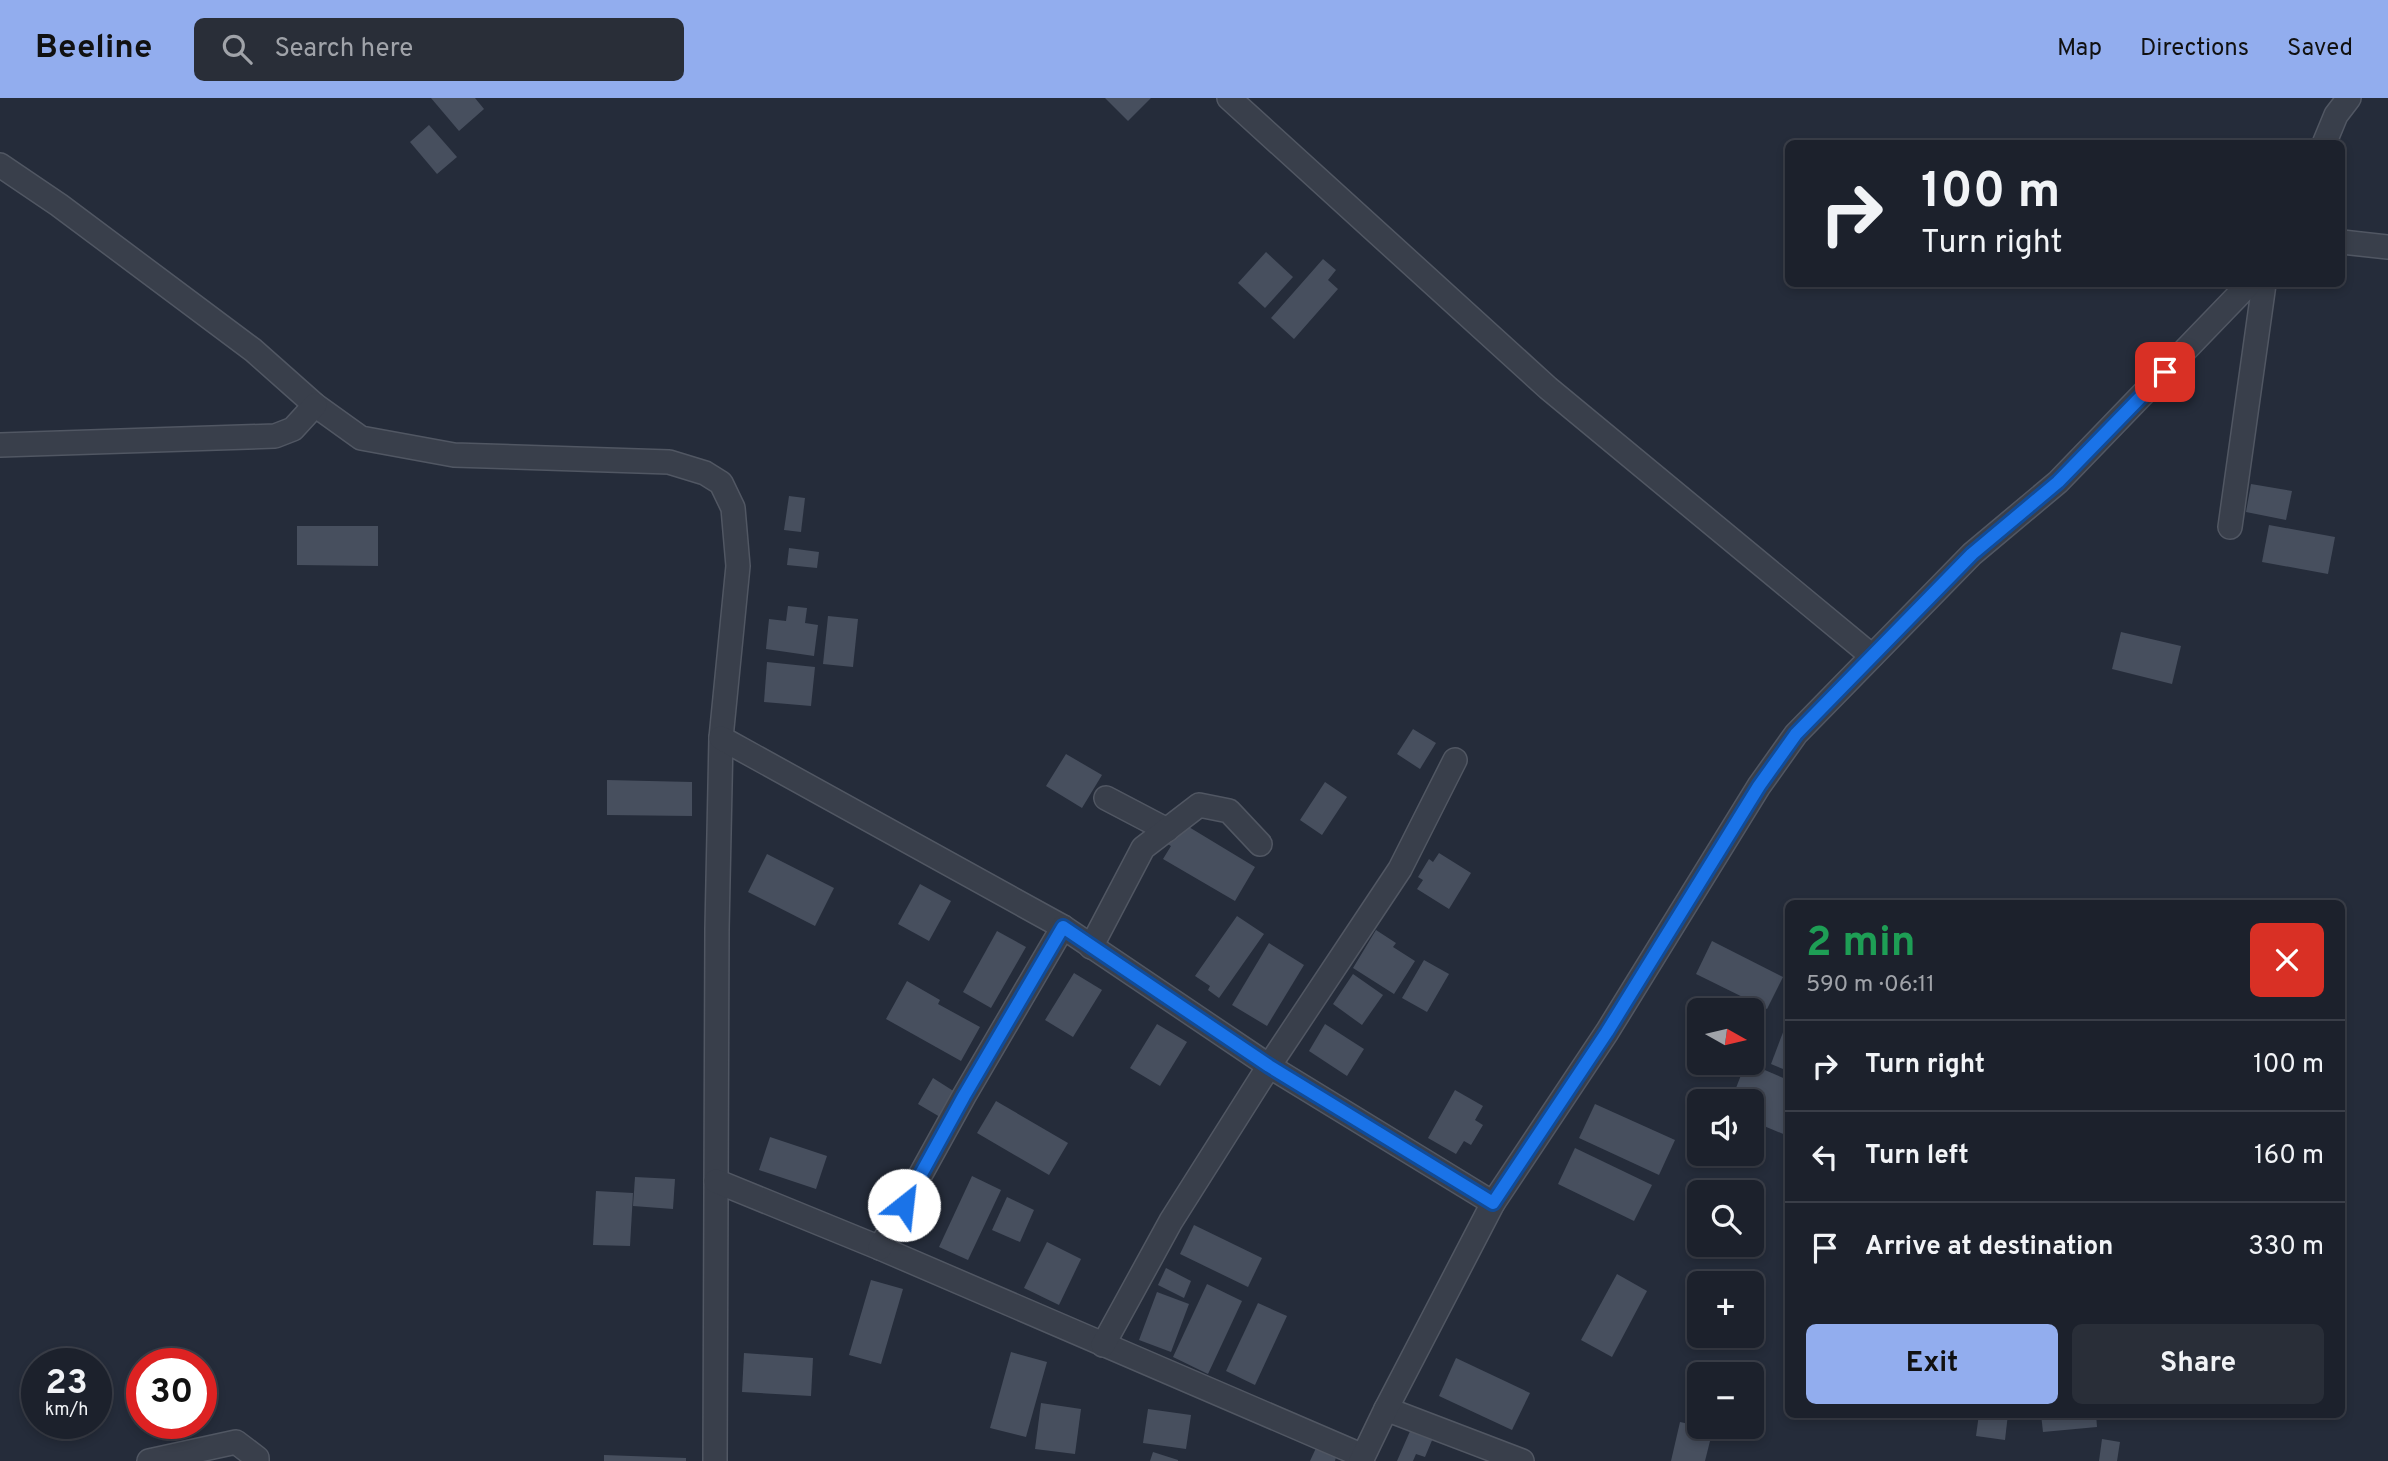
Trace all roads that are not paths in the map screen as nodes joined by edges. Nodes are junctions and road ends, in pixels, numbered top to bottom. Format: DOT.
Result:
graph roads {
  1 [pos="1229,98"];
  2 [pos="2349,98"];
  3 [pos="2326,140"];
  4 [pos="0,165"];
  5 [pos="2345,242"];
  6 [pos="2388,247"];
  7 [pos="2246,287"];
  8 [pos="2264,287"];
  9 [pos="315,405"];
  10 [pos="0,445"];
  11 [pos="2230,527"];
  12 [pos="1872,656"];
  13 [pos="720,738"];
  14 [pos="1455,761"];
  15 [pos="1106,798"];
  16 [pos="1167,830"];
  17 [pos="1260,844"];
  18 [pos="1063,927"];
  19 [pos="1091,947"];
  20 [pos="1269,1066"];
  21 [pos="716,1181"];
  22 [pos="1493,1203"];
  23 [pos="880,1248"];
  24 [pos="1103,1345"];
  25 [pos="1386,1409"];
  26 [pos="1362,1459"];
  27 [pos="149,1461"];
  28 [pos="257,1461"];
  29 [pos="715,1461"];
  30 [pos="1522,1461"];
  1 -- 12 [label="street"];
  2 -- 3 [label="street"];
  4 -- 9 [label="street"];
  5 -- 6 [label="street"];
  7 -- 12 [label="street"];
  8 -- 11 [label="street"];
  9 -- 10 [label="street"];
  9 -- 13 [label="street"];
  12 -- 22 [label="street"];
  13 -- 18 [label="street"];
  13 -- 21 [label="street"];
  14 -- 20 [label="street"];
  15 -- 16 [label="street"];
  16 -- 17 [label="street"];
  16 -- 19 [label="street"];
  18 -- 19 [label="street"];
  18 -- 23 [label="street"];
  19 -- 20 [label="street"];
  20 -- 22 [label="street"];
  20 -- 24 [label="street"];
  21 -- 23 [label="street"];
  21 -- 29 [label="street"];
  22 -- 25 [label="street"];
  23 -- 24 [label="street"];
  24 -- 26 [label="street"];
  25 -- 26 [label="street"];
  25 -- 30 [label="street"];
  27 -- 28 [label="street"];
}
